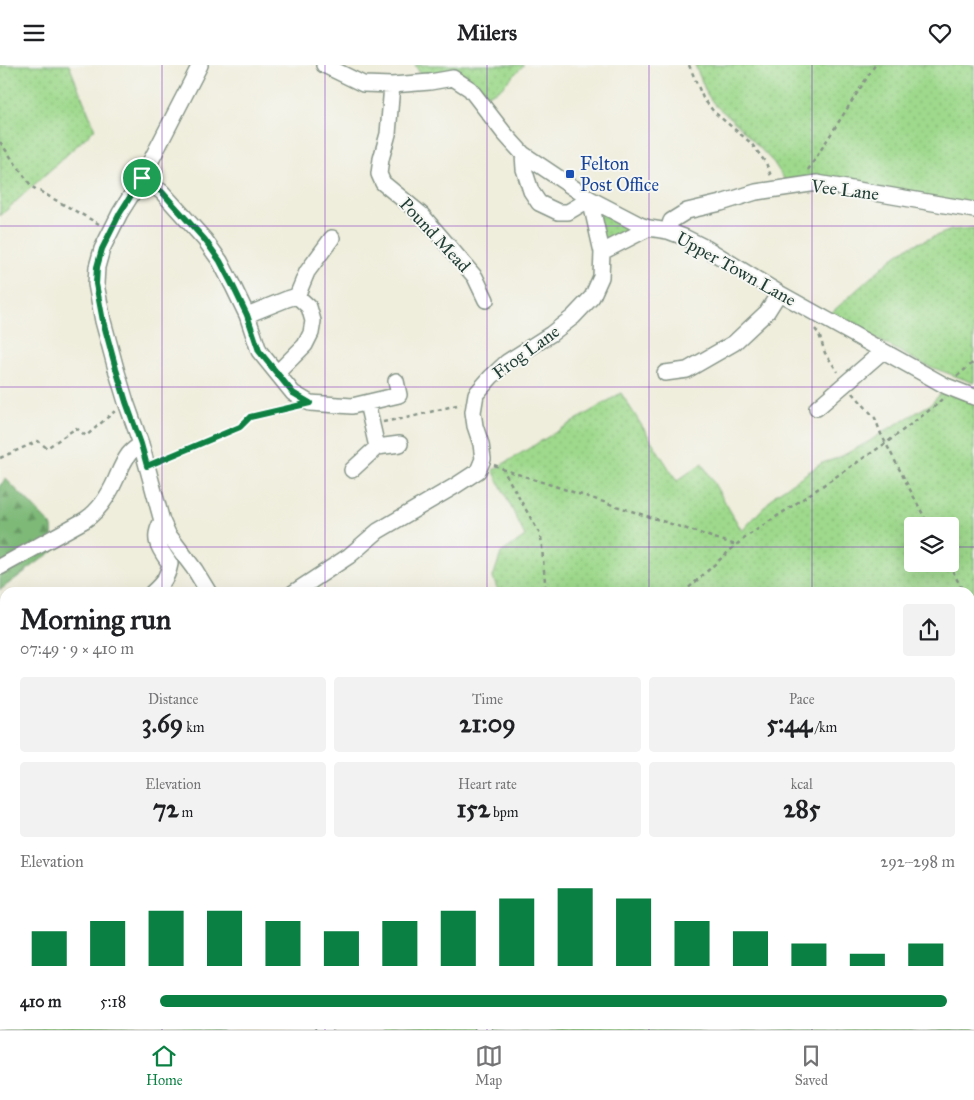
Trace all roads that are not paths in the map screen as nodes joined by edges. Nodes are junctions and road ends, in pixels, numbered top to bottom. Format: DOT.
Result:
graph roads {
  1 [pos="200,65"];
  2 [pos="324,65"];
  3 [pos="392,85"];
  4 [pos="523,154"];
  5 [pos="142,178"];
  6 [pos="590,199"];
  7 [pos="974,210"];
  8 [pos="649,228"];
  9 [pos="668,231"];
  10 [pos="332,238"];
  11 [pos="602,252"];
  12 [pos="779,293"];
  13 [pos="297,296"];
  14 [pos="486,300"];
  15 [pos="247,315"];
  16 [pos="883,351"];
  17 [pos="277,373"];
  18 [pos="665,373"];
  19 [pos="396,381"];
  20 [pos="974,397"];
  21 [pos="367,403"];
  22 [pos="817,408"];
  23 [pos="141,444"];
  24 [pos="400,444"];
  25 [pos="377,447"];
  26 [pos="352,470"];
  27 [pos="162,521"];
  28 [pos="0,567"];
  29 [pos="158,587"];
  30 [pos="205,587"];
  31 [pos="302,587"];
  1 -- 5 [label="street"];
  2 -- 3 [label="street, Upper Town Lane"];
  3 -- 4 [label="street, Upper Town Lane"];
  3 -- 14 [label="street, Pound Mead"];
  4 -- 6 [label="street, Upper Town Lane"];
  4 -- 6 [label="street"];
  5 -- 15 [label="street"];
  5 -- 23 [label="street"];
  6 -- 8 [label="street, Upper Town Lane"];
  6 -- 11 [label="street, Frog Lane"];
  7 -- 9 [label="street, Vee Lane"];
  8 -- 9 [label="street, Upper Town Lane"];
  8 -- 11 [label="street"];
  9 -- 12 [label="street, Upper Town Lane"];
  10 -- 13 [label="street"];
  11 -- 31 [label="street, Frog Lane"];
  12 -- 16 [label="street, Upper Town Lane"];
  12 -- 18 [label="street"];
  13 -- 15 [label="street"];
  13 -- 17 [label="street"];
  15 -- 17 [label="street"];
  16 -- 20 [label="street, Upper Town Lane"];
  16 -- 22 [label="street"];
  17 -- 21 [label="street"];
  19 -- 21 [label="street"];
  21 -- 25 [label="street"];
  23 -- 27 [label="street"];
  23 -- 28 [label="street"];
  24 -- 25 [label="street"];
  25 -- 26 [label="street"];
  27 -- 29 [label="street"];
  27 -- 30 [label="street"];
}
